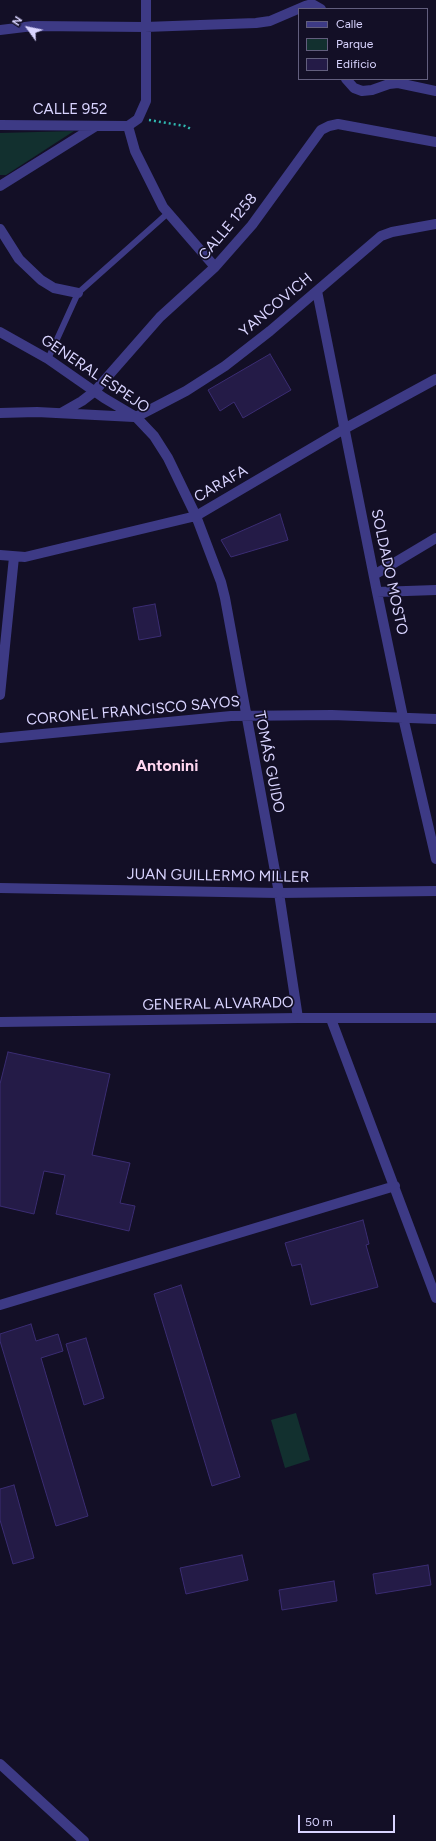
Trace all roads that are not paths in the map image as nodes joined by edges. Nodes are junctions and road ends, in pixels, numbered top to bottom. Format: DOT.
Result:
graph roads {
  1 [pos="146,0"];
  2 [pos="300,8"];
  3 [pos="319,8"];
  4 [pos="298,9"];
  5 [pos="145,27"];
  6 [pos="0,30"];
  7 [pos="347,80"];
  8 [pos="436,91"];
  9 [pos="0,125"];
  10 [pos="96,126"];
  11 [pos="128,126"];
  12 [pos="436,142"];
  13 [pos="0,186"];
  14 [pos="168,213"];
  15 [pos="436,224"];
  16 [pos="0,229"];
  17 [pos="215,267"];
  18 [pos="317,291"];
  19 [pos="78,293"];
  20 [pos="0,332"];
  21 [pos="48,359"];
  22 [pos="436,379"];
  23 [pos="95,391"];
  24 [pos="0,413"];
  25 [pos="61,413"];
  26 [pos="136,417"];
  27 [pos="344,429"];
  28 [pos="196,516"];
  29 [pos="436,538"];
  30 [pos="0,555"];
  31 [pos="14,557"];
  32 [pos="374,575"];
  33 [pos="436,590"];
  34 [pos="377,592"];
  35 [pos="0,695"];
  36 [pos="245,716"];
  37 [pos="403,717"];
  38 [pos="436,719"];
  39 [pos="0,738"];
  40 [pos="436,859"];
  41 [pos="0,888"];
  42 [pos="436,891"];
  43 [pos="279,893"];
  44 [pos="298,1018"];
  45 [pos="436,1018"];
  46 [pos="331,1019"];
  47 [pos="0,1022"];
  48 [pos="395,1186"];
  49 [pos="436,1298"];
  50 [pos="0,1305"];
  51 [pos="0,1764"];
  52 [pos="84,1841"];
  1 -- 5 [label="street"];
  2 -- 3 [label="street"];
  4 -- 5 [label="street"];
  5 -- 6 [label="street"];
  5 -- 11 [label="street, CALLE 952"];
  7 -- 8 [label="street"];
  9 -- 10 [label="street, CALLE 952"];
  10 -- 11 [label="street, CALLE 952"];
  10 -- 13 [label="street"];
  11 -- 14 [label="street"];
  12 -- 17 [label="street, CALLE 1258"];
  14 -- 17 [label="street"];
  14 -- 19 [label="lane"];
  15 -- 18 [label="street, YANCOVICH"];
  16 -- 19 [label="street"];
  17 -- 23 [label="street, CALLE 1258"];
  18 -- 26 [label="street, YANCOVICH"];
  18 -- 27 [label="street, SOLDADO MOSTO"];
  19 -- 21 [label="lane"];
  20 -- 21 [label="street, GENERAL ESPEJO"];
  21 -- 23 [label="street, GENERAL ESPEJO"];
  22 -- 27 [label="street, CARAFA"];
  23 -- 25 [label="street, CALLE 1258"];
  23 -- 26 [label="street, GENERAL ESPEJO"];
  24 -- 25 [label="street"];
  25 -- 26 [label="street"];
  26 -- 28 [label="street, GENERAL ESPEJO"];
  27 -- 28 [label="street, CARAFA"];
  27 -- 32 [label="street, SOLDADO MOSTO"];
  28 -- 31 [label="street, CARAFA"];
  28 -- 36 [label="street, TOMÁS GUIDO"];
  29 -- 32 [label="street"];
  30 -- 31 [label="street, CARAFA"];
  31 -- 35 [label="street"];
  32 -- 34 [label="street, SOLDADO MOSTO"];
  33 -- 34 [label="street"];
  34 -- 37 [label="street, SOLDADO MOSTO"];
  36 -- 37 [label="street, CORONEL FRANCISCO SAYOS"];
  36 -- 39 [label="street, CORONEL FRANCISCO SAYOS"];
  36 -- 43 [label="street, TOMÁS GUIDO"];
  37 -- 38 [label="street, CORONEL FRANCISCO SAYOS"];
  37 -- 40 [label="street, SOLDADO MOSTO"];
  41 -- 43 [label="street, JUAN GUILLERMO MILLER"];
  42 -- 43 [label="street, JUAN GUILLERMO MILLER"];
  43 -- 44 [label="street, TOMÁS GUIDO"];
  44 -- 46 [label="street, GENERAL ALVARADO"];
  44 -- 47 [label="street, GENERAL ALVARADO"];
  45 -- 46 [label="street, GENERAL ALVARADO"];
  46 -- 48 [label="street"];
  48 -- 49 [label="street"];
  48 -- 50 [label="street"];
  51 -- 52 [label="street"];
}
